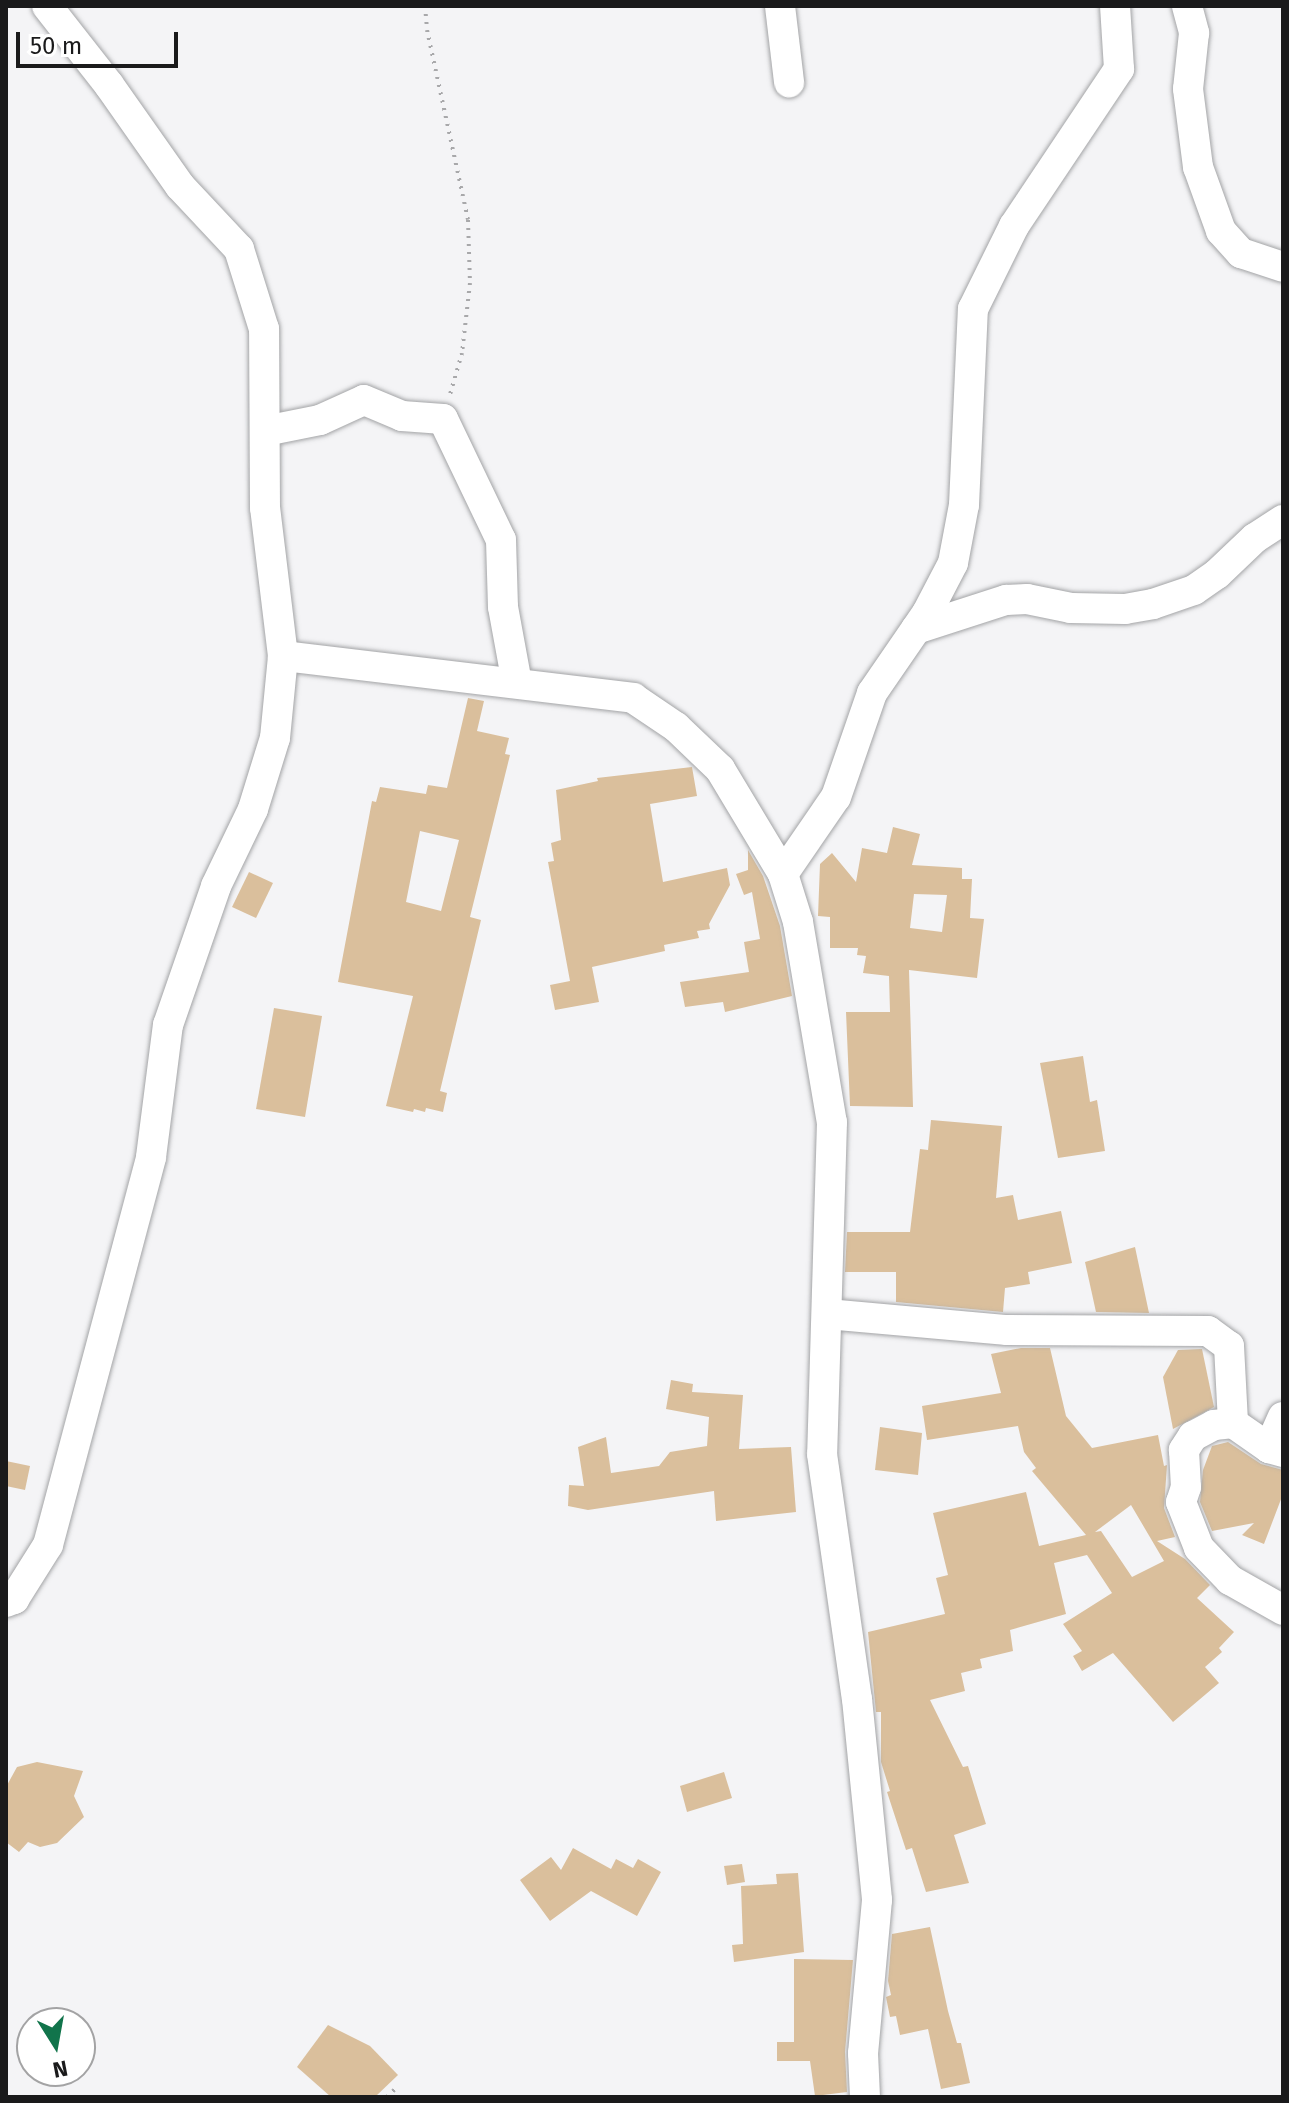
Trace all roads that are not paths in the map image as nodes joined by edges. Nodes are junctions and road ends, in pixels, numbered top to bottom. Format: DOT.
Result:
graph roads {
  1 [pos="47,6"];
  2 [pos="780,6"];
  3 [pos="1115,6"];
  4 [pos="1187,6"];
  5 [pos="789,82"];
  6 [pos="1283,267"];
  7 [pos="265,431"];
  8 [pos="1283,520"];
  9 [pos="916,629"];
  10 [pos="283,656"];
  11 [pos="517,683"];
  12 [pos="783,874"];
  13 [pos="827,1314"];
  14 [pos="1283,1417"];
  15 [pos="1233,1423"];
  16 [pos="1276,1450"];
  17 [pos="6,1602"];
  18 [pos="1283,1610"];
  19 [pos="865,2097"];
  1 -- 7 [label="street"];
  2 -- 5 [label="street"];
  3 -- 9 [label="street"];
  4 -- 6 [label="street"];
  7 -- 10 [label="street"];
  7 -- 11 [label="street"];
  8 -- 9 [label="street"];
  9 -- 12 [label="street"];
  10 -- 11 [label="street"];
  10 -- 17 [label="street"];
  11 -- 12 [label="street"];
  12 -- 13 [label="street"];
  13 -- 15 [label="street"];
  13 -- 19 [label="street"];
  14 -- 16 [label="street"];
  15 -- 16 [label="street"];
  15 -- 18 [label="street"];
}
